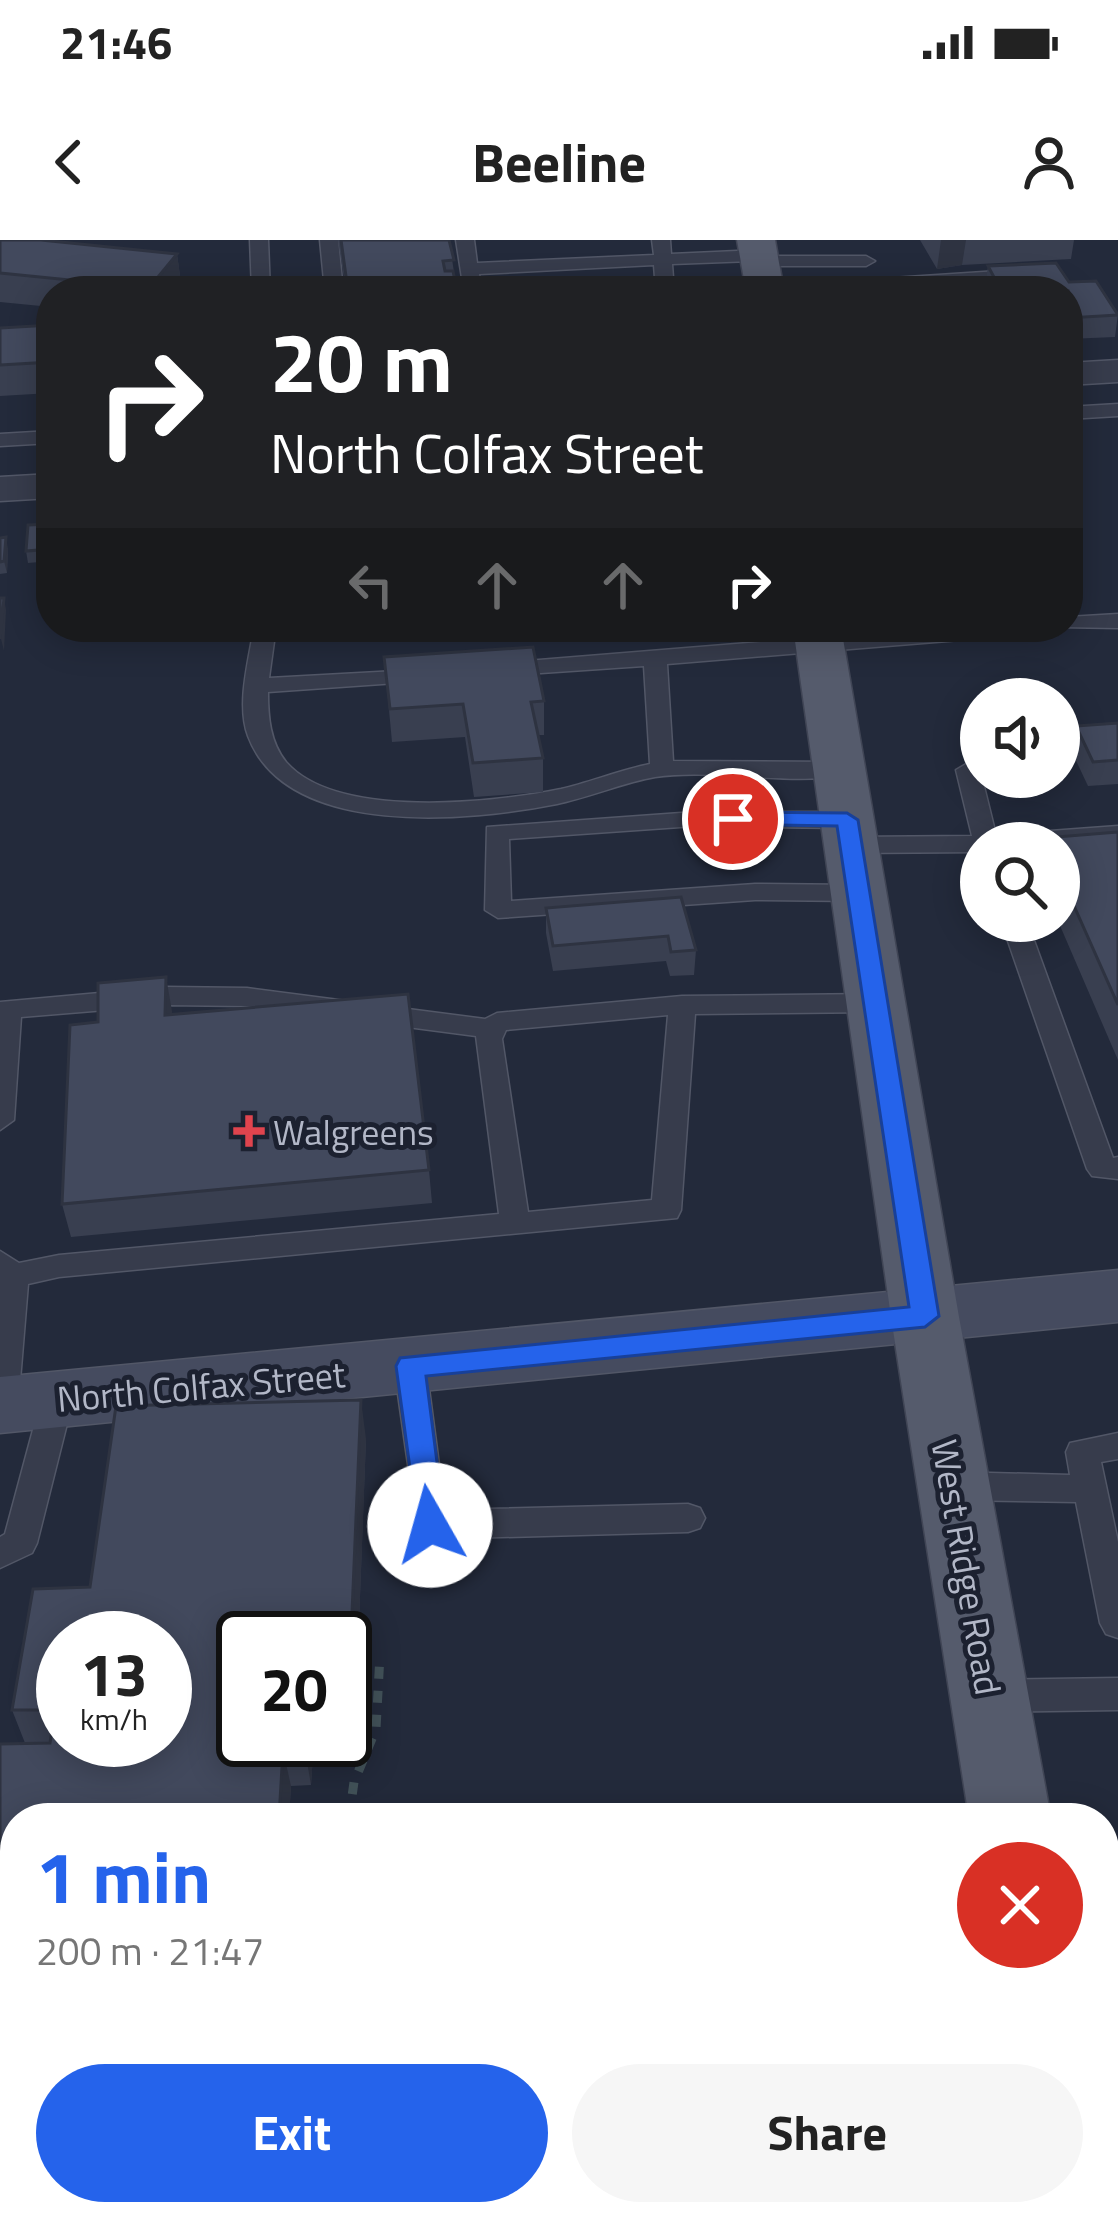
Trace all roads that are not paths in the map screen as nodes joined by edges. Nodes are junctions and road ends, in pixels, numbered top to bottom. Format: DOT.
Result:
graph roads {
  1 [pos="259,240"];
  2 [pos="329,240"];
  3 [pos="465,240"];
  4 [pos="856,240"];
  5 [pos="662,250"];
  6 [pos="866,261"];
  7 [pos="760,262"];
  8 [pos="468,269"];
  9 [pos="1014,275"];
  10 [pos="260,276"];
  11 [pos="333,276"];
  12 [pos="470,276"];
  13 [pos="874,276"];
  14 [pos="1003,276"];
  15 [pos="1118,410"];
  16 [pos="1083,412"];
  17 [pos="36,438"];
  18 [pos="0,440"];
  19 [pos="36,487"];
  20 [pos="0,489"];
  21 [pos="1118,621"];
  22 [pos="1083,624"];
  23 [pos="263,642"];
  24 [pos="793,642"];
  25 [pos="819,642"];
  26 [pos="656,658"];
  27 [pos="259,686"];
  28 [pos="662,769"];
  29 [pos="849,832"];
  30 [pos="1118,834"];
  31 [pos="1080,837"];
  32 [pos="960,841"];
  33 [pos="1021,942"];
  34 [pos="876,1003"];
  35 [pos="682,1005"];
  36 [pos="490,1028"];
  37 [pos="0,1120"];
  38 [pos="1118,1168"];
  39 [pos="515,1225"];
  40 [pos="6,1269"];
  41 [pos="1118,1296"];
  42 [pos="925,1316"];
  43 [pos="410,1366"];
  44 [pos="20,1403"];
  45 [pos="1118,1446"];
  46 [pos="954,1486"];
  47 [pos="1101,1506"];
  48 [pos="688,1518"];
  49 [pos="0,1554"];
  50 [pos="1114,1587"];
  51 [pos="1118,1623"];
  52 [pos="1118,1694"];
  53 [pos="989,1696"];
  54 [pos="1007,1803"];
  1 -- 10 [label="lane"];
  2 -- 11 [label="lane"];
  3 -- 8 [label="lane"];
  4 -- 6 [label="lane"];
  5 -- 7 [label="lane"];
  5 -- 8 [label="lane"];
  6 -- 7 [label="lane"];
  6 -- 13 [label="lane"];
  8 -- 12 [label="lane"];
  9 -- 14 [label="lane"];
  15 -- 16 [label="lane"];
  17 -- 18 [label="lane"];
  19 -- 20 [label="street"];
  21 -- 22 [label="lane"];
  23 -- 27 [label="lane"];
  24 -- 26 [label="lane"];
  25 -- 29 [label="main road, West Ridge Road"];
  26 -- 27 [label="lane"];
  26 -- 28 [label="lane"];
  27 -- 28 [label="lane"];
  28 -- 29 [label="lane"];
  29 -- 29 [label="lane"];
  29 -- 32 [label="lane"];
  29 -- 34 [label="main road, West Ridge Road"];
  30 -- 31 [label="lane"];
  33 -- 38 [label="lane"];
  34 -- 35 [label="lane"];
  34 -- 42 [label="main road, West Ridge Road"];
  35 -- 36 [label="lane"];
  35 -- 39 [label="lane"];
  36 -- 37 [label="lane"];
  36 -- 39 [label="lane"];
  39 -- 40 [label="lane"];
  40 -- 44 [label="lane"];
  41 -- 42 [label="street, North Colfax Street"];
  42 -- 43 [label="street, North Colfax Street"];
  42 -- 46 [label="main road, West Ridge Road"];
  43 -- 44 [label="street, North Colfax Street"];
  43 -- 48 [label="lane"];
  44 -- 49 [label="lane"];
  45 -- 47 [label="lane"];
  46 -- 47 [label="lane"];
  46 -- 53 [label="main road, West Ridge Road"];
  47 -- 50 [label="lane"];
  50 -- 51 [label="lane"];
  52 -- 53 [label="lane"];
  53 -- 54 [label="main road, West Ridge Road"];
}
